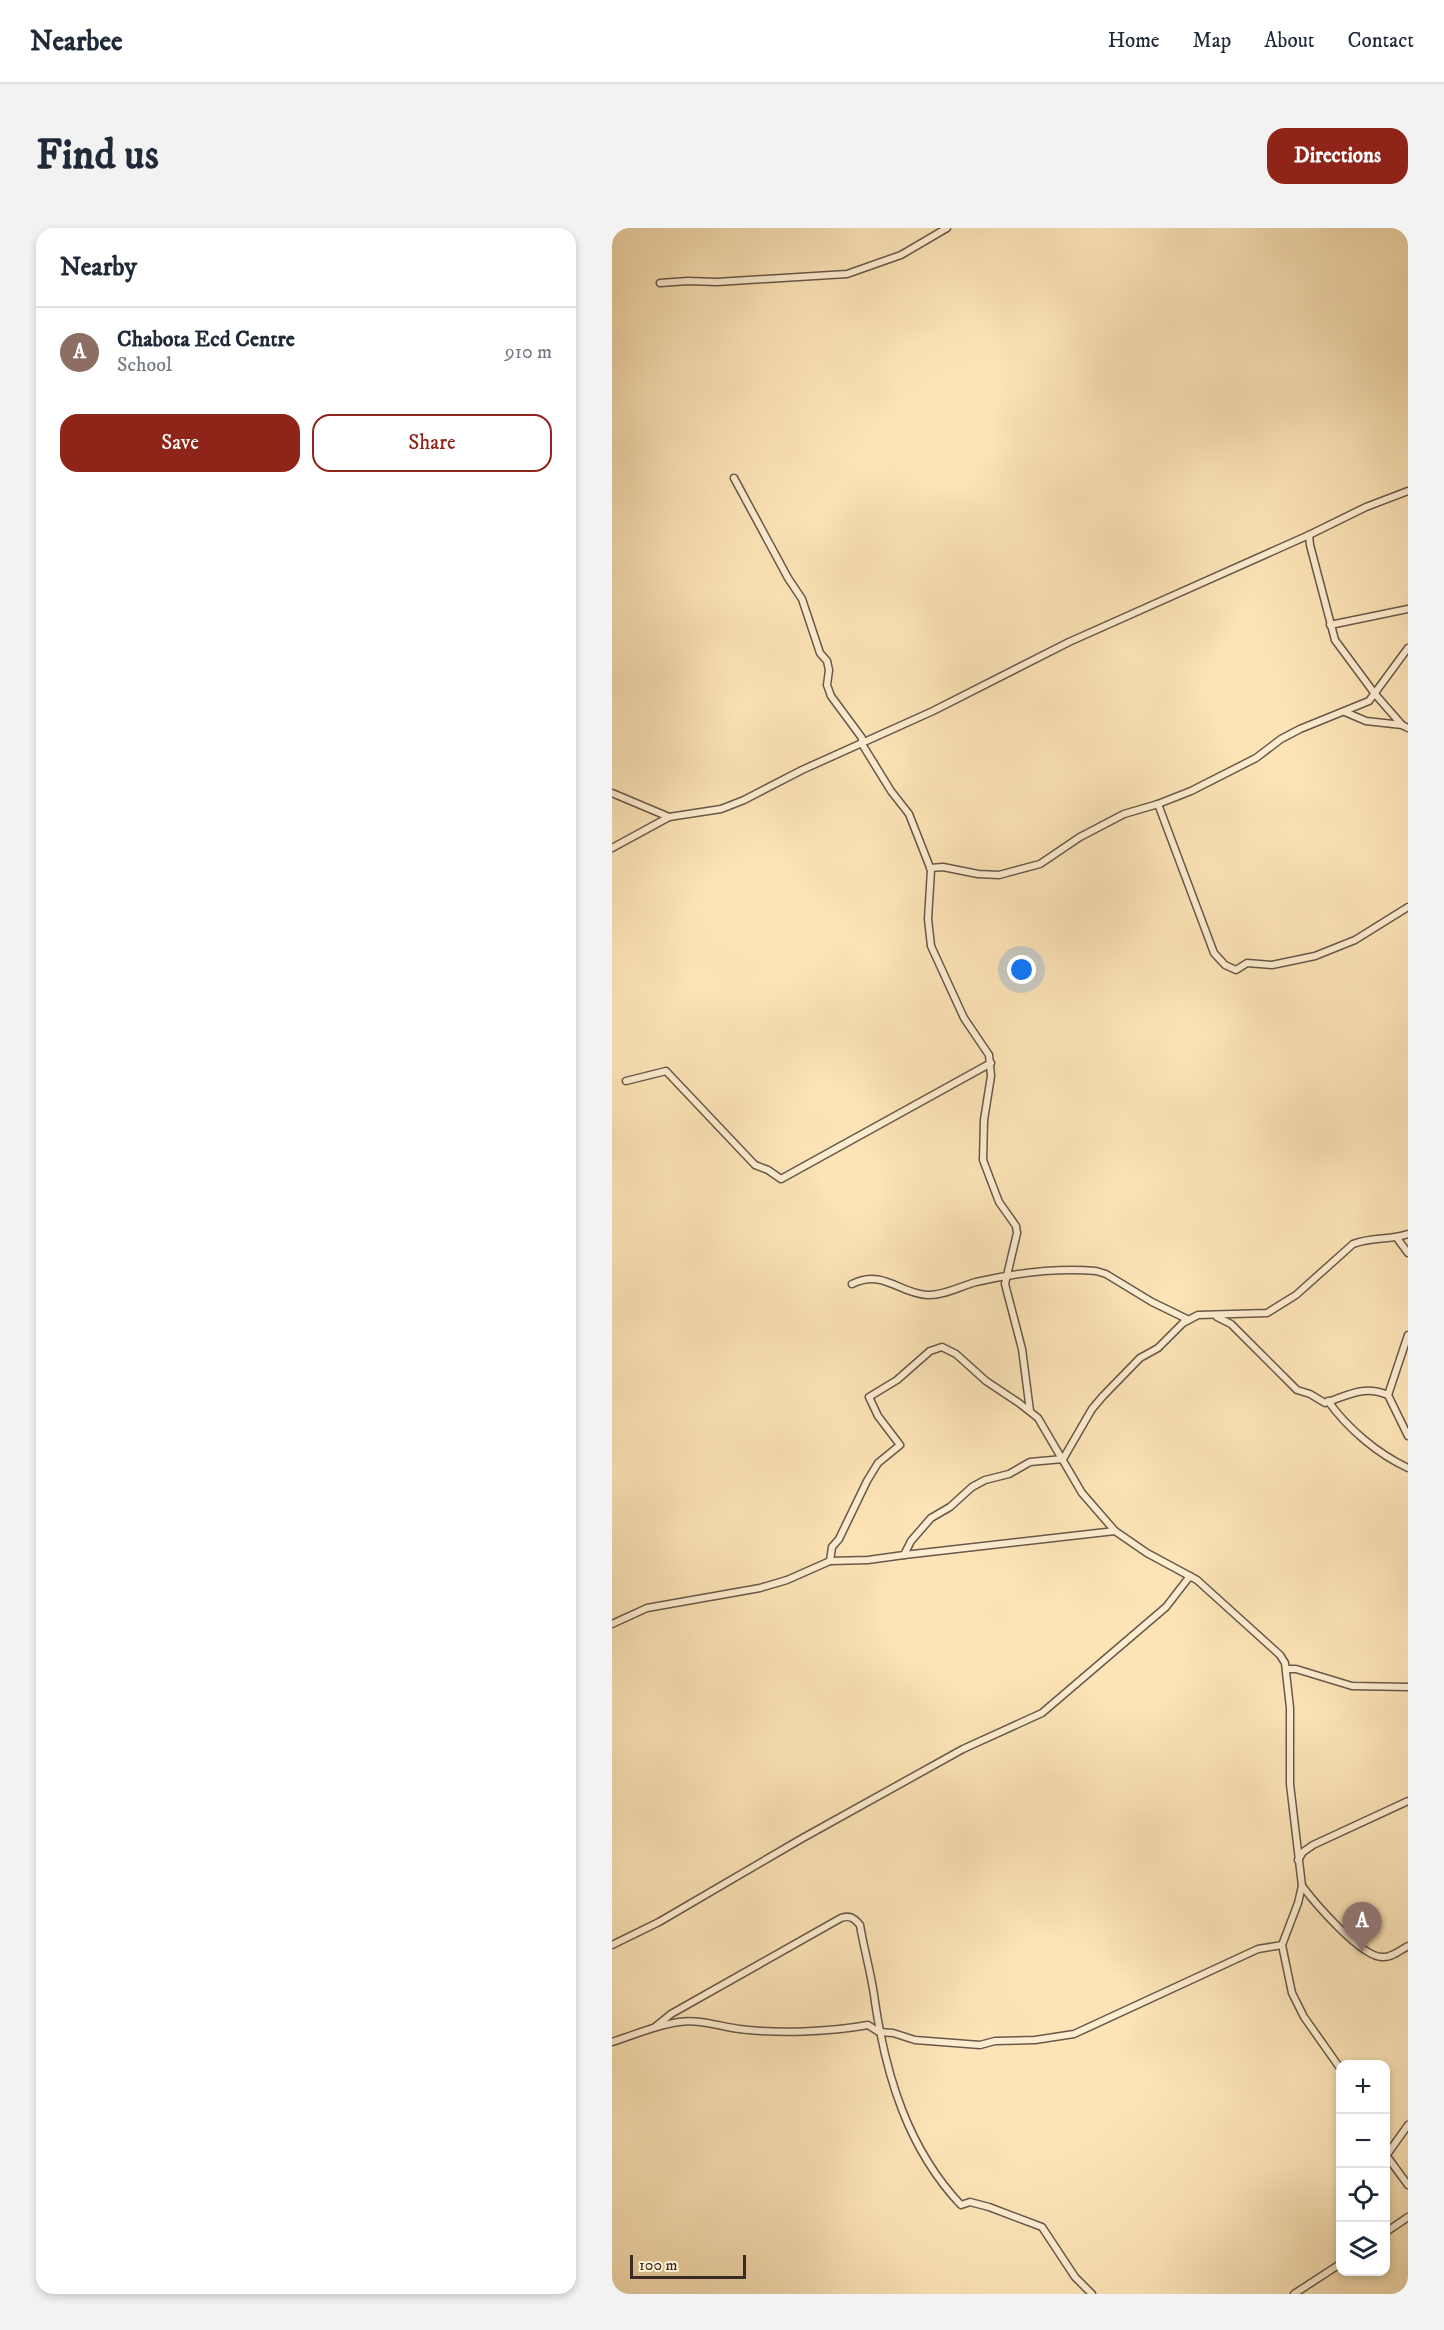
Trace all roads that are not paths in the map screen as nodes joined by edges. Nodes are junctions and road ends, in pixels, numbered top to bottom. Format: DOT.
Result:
graph roads {
  1 [pos="946,228"];
  2 [pos="660,283"];
  3 [pos="734,478"];
  4 [pos="1408,491"];
  5 [pos="1310,535"];
  6 [pos="1408,609"];
  7 [pos="1330,625"];
  8 [pos="1408,648"];
  9 [pos="1375,694"];
  10 [pos="1344,712"];
  11 [pos="1405,727"];
  12 [pos="862,744"];
  13 [pos="612,793"];
  14 [pos="1158,804"];
  15 [pos="669,817"];
  16 [pos="612,848"];
  17 [pos="930,868"];
  18 [pos="1408,907"];
  19 [pos="991,1063"];
  20 [pos="626,1081"];
  21 [pos="1408,1234"];
  22 [pos="1397,1238"];
  23 [pos="1408,1253"];
  24 [pos="1006,1276"];
  25 [pos="852,1284"];
  26 [pos="1214,1315"];
  27 [pos="1187,1319"];
  28 [pos="1408,1335"];
  29 [pos="1388,1395"];
  30 [pos="1328,1401"];
  31 [pos="1030,1411"];
  32 [pos="1408,1436"];
  33 [pos="1063,1458"];
  34 [pos="1408,1468"];
  35 [pos="1115,1531"];
  36 [pos="904,1555"];
  37 [pos="830,1561"];
  38 [pos="1190,1576"];
  39 [pos="612,1624"];
  40 [pos="1286,1669"];
  41 [pos="1408,1687"];
  42 [pos="1408,1801"];
  43 [pos="1298,1860"];
  44 [pos="1302,1886"];
  45 [pos="612,1945"];
  46 [pos="1282,1945"];
  47 [pos="1408,1946"];
  48 [pos="655,2027"];
  49 [pos="879,2032"];
  50 [pos="612,2042"];
  51 [pos="1336,2061"];
  52 [pos="1408,2125"];
  53 [pos="1390,2150"];
  54 [pos="1390,2160"];
  55 [pos="1408,2185"];
  56 [pos="1408,2217"];
  57 [pos="1390,2229"];
  58 [pos="1336,2267"];
  59 [pos="1092,2294"];
  60 [pos="1294,2294"];
  1 -- 2 [label="street"];
  3 -- 12 [label="street"];
  4 -- 5 [label="street"];
  5 -- 7 [label="street"];
  5 -- 12 [label="street"];
  6 -- 7 [label="street"];
  7 -- 9 [label="street"];
  8 -- 9 [label="street"];
  9 -- 10 [label="street"];
  9 -- 11 [label="street"];
  10 -- 11 [label="street"];
  10 -- 14 [label="street"];
  12 -- 15 [label="street"];
  12 -- 17 [label="street"];
  13 -- 15 [label="street"];
  14 -- 17 [label="street"];
  14 -- 18 [label="street"];
  15 -- 16 [label="street"];
  17 -- 19 [label="street"];
  19 -- 20 [label="street"];
  19 -- 24 [label="street"];
  21 -- 22 [label="street"];
  22 -- 23 [label="street"];
  22 -- 26 [label="street"];
  24 -- 25 [label="street"];
  24 -- 27 [label="street"];
  24 -- 31 [label="street"];
  26 -- 27 [label="street"];
  26 -- 30 [label="street"];
  27 -- 33 [label="street"];
  28 -- 29 [label="street"];
  29 -- 30 [label="street"];
  29 -- 32 [label="street"];
  30 -- 34 [label="street"];
  31 -- 33 [label="street"];
  31 -- 37 [label="street"];
  33 -- 35 [label="street"];
  33 -- 36 [label="street"];
  35 -- 36 [label="street"];
  35 -- 38 [label="street"];
  36 -- 37 [label="street"];
  37 -- 39 [label="street"];
  38 -- 40 [label="street"];
  38 -- 45 [label="street"];
  40 -- 41 [label="street"];
  40 -- 43 [label="street"];
  42 -- 43 [label="street"];
  43 -- 44 [label="street"];
  44 -- 46 [label="street"];
  44 -- 47 [label="street"];
  46 -- 49 [label="street"];
  46 -- 51 [label="street"];
  48 -- 49 [label="street"];
  48 -- 49 [label="street"];
  48 -- 50 [label="street"];
  49 -- 59 [label="street"];
  52 -- 53 [label="street"];
  54 -- 55 [label="street"];
  56 -- 57 [label="street"];
  58 -- 60 [label="street"];
}
